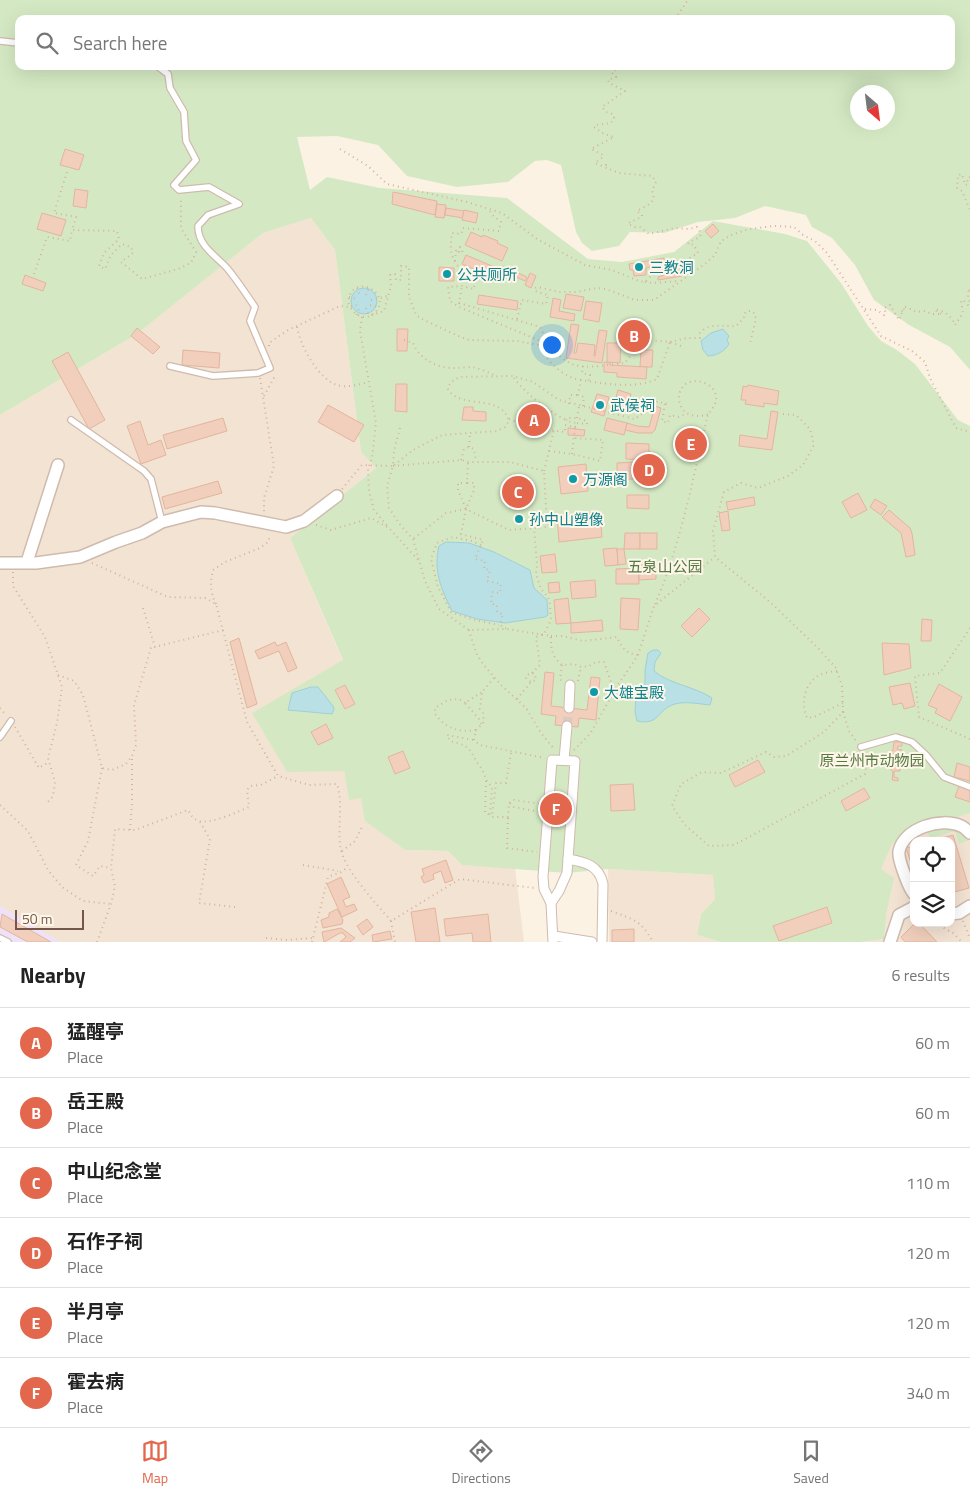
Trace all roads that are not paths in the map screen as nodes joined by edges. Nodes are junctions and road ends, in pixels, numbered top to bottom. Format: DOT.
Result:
graph roads {
  1 [pos="0,41"];
  2 [pos="15,43"];
  3 [pos="162,70"];
  4 [pos="170,366"];
  5 [pos="71,420"];
  6 [pos="58,466"];
  7 [pos="337,496"];
  8 [pos="162,522"];
  9 [pos="27,562"];
  10 [pos="0,563"];
  11 [pos="570,685"];
  12 [pos="569,708"];
  13 [pos="11,721"];
  14 [pos="567,726"];
  15 [pos="0,737"];
  16 [pos="861,747"];
  17 [pos="564,760"];
  18 [pos="970,787"];
  19 [pos="970,833"];
  20 [pos="568,859"];
  21 [pos="910,886"];
  22 [pos="551,903"];
  23 [pos="970,906"];
  24 [pos="909,910"];
  25 [pos="955,913"];
  26 [pos="0,938"];
  27 [pos="553,939"];
  28 [pos="8,942"];
  29 [pos="592,942"];
  30 [pos="602,942"];
  31 [pos="890,942"];
  1 -- 2 [label="lane"];
  3 -- 4 [label="lane"];
  5 -- 8 [label="lane"];
  6 -- 9 [label="street"];
  7 -- 8 [label="street"];
  8 -- 9 [label="street"];
  9 -- 10 [label="street"];
  11 -- 12 [label="street"];
  13 -- 15 [label="lane"];
  14 -- 17 [label="street"];
  16 -- 18 [label="lane"];
  17 -- 20 [label="street"];
  17 -- 22 [label="street"];
  19 -- 21 [label="street"];
  20 -- 22 [label="street"];
  20 -- 30 [label="street"];
  22 -- 27 [label="street"];
  23 -- 25 [label="street"];
  24 -- 31 [label="street"];
  26 -- 28 [label="lane"];
  27 -- 29 [label="street"];
}
